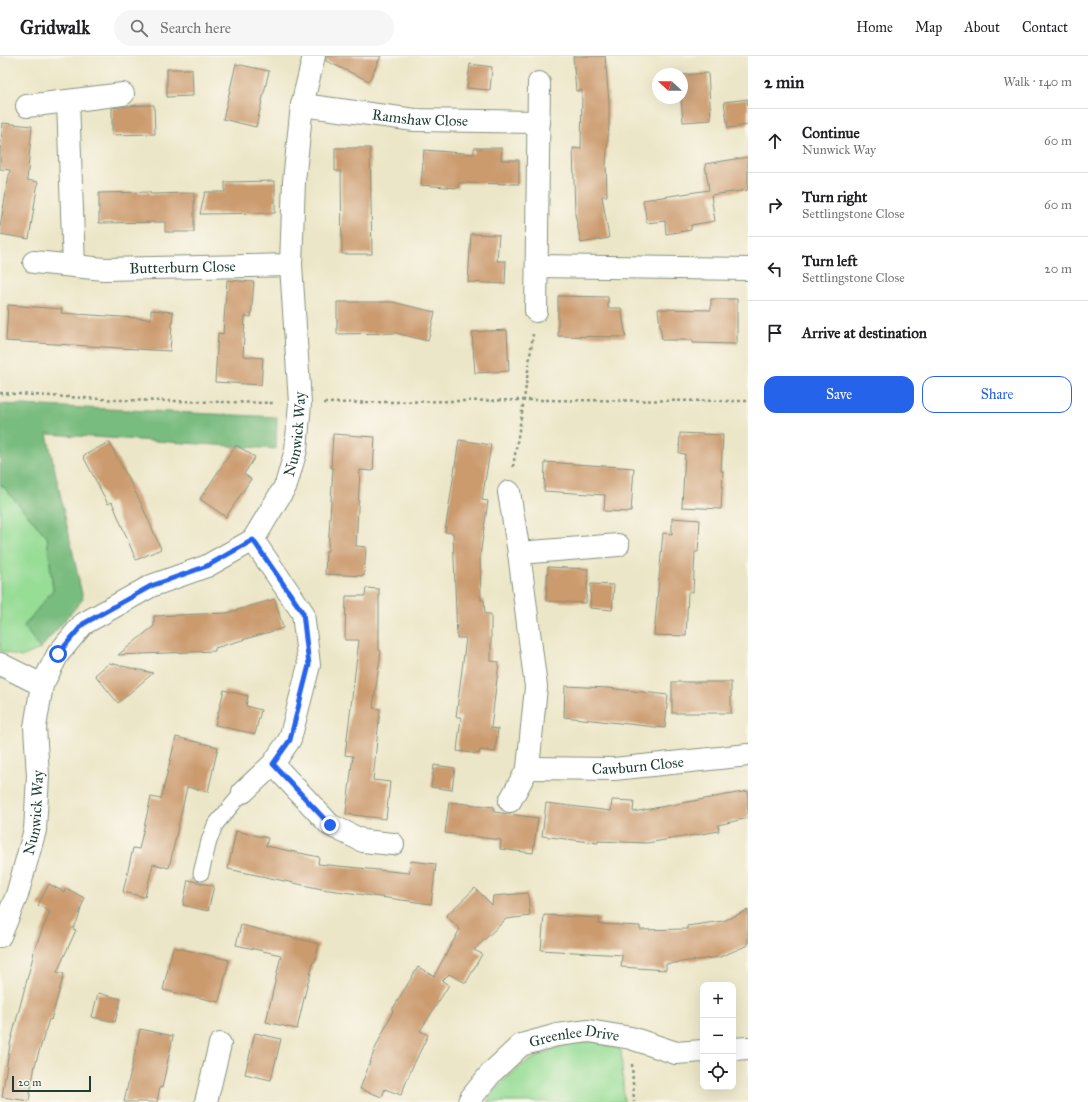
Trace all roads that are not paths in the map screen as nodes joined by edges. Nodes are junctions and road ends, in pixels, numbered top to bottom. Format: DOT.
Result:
graph roads {
  1 [pos="314,56"];
  2 [pos="539,83"];
  3 [pos="123,94"];
  4 [pos="68,101"];
  5 [pos="302,105"];
  6 [pos="27,106"];
  7 [pos="539,122"];
  8 [pos="34,262"];
  9 [pos="291,264"];
  10 [pos="74,266"];
  11 [pos="536,266"];
  12 [pos="748,269"];
  13 [pos="536,311"];
  14 [pos="509,492"];
  15 [pos="253,540"];
  16 [pos="618,545"];
  17 [pos="519,553"];
  18 [pos="0,664"];
  19 [pos="42,685"];
  20 [pos="748,755"];
  21 [pos="273,764"];
  22 [pos="528,768"];
  23 [pos="243,792"];
  24 [pos="510,801"];
  25 [pos="393,844"];
  26 [pos="201,873"];
  27 [pos="0,936"];
  28 [pos="220,1044"];
  29 [pos="748,1048"];
  30 [pos="736,1049"];
  31 [pos="700,1051"];
  32 [pos="206,1102"];
  33 [pos="469,1102"];
  1 -- 5 [label="street, Nunwick Way"];
  2 -- 7 [label="street"];
  3 -- 4 [label="street"];
  4 -- 6 [label="street"];
  4 -- 10 [label="street"];
  5 -- 7 [label="street, Ramshaw Close"];
  5 -- 9 [label="street, Nunwick Way"];
  7 -- 11 [label="street"];
  8 -- 10 [label="street, Butterburn Close"];
  9 -- 10 [label="street, Butterburn Close"];
  9 -- 15 [label="street, Nunwick Way"];
  11 -- 12 [label="street"];
  11 -- 13 [label="street"];
  14 -- 17 [label="street"];
  15 -- 19 [label="street, Nunwick Way"];
  15 -- 21 [label="street"];
  16 -- 17 [label="street"];
  17 -- 22 [label="street"];
  18 -- 19 [label="street"];
  19 -- 27 [label="street, Nunwick Way"];
  20 -- 22 [label="street, Cawburn Close"];
  21 -- 23 [label="street"];
  21 -- 25 [label="street"];
  22 -- 24 [label="street"];
  23 -- 26 [label="lane"];
  28 -- 32 [label="street"];
  29 -- 30 [label="street"];
  31 -- 33 [label="street, Greenlee Drive"];
}
